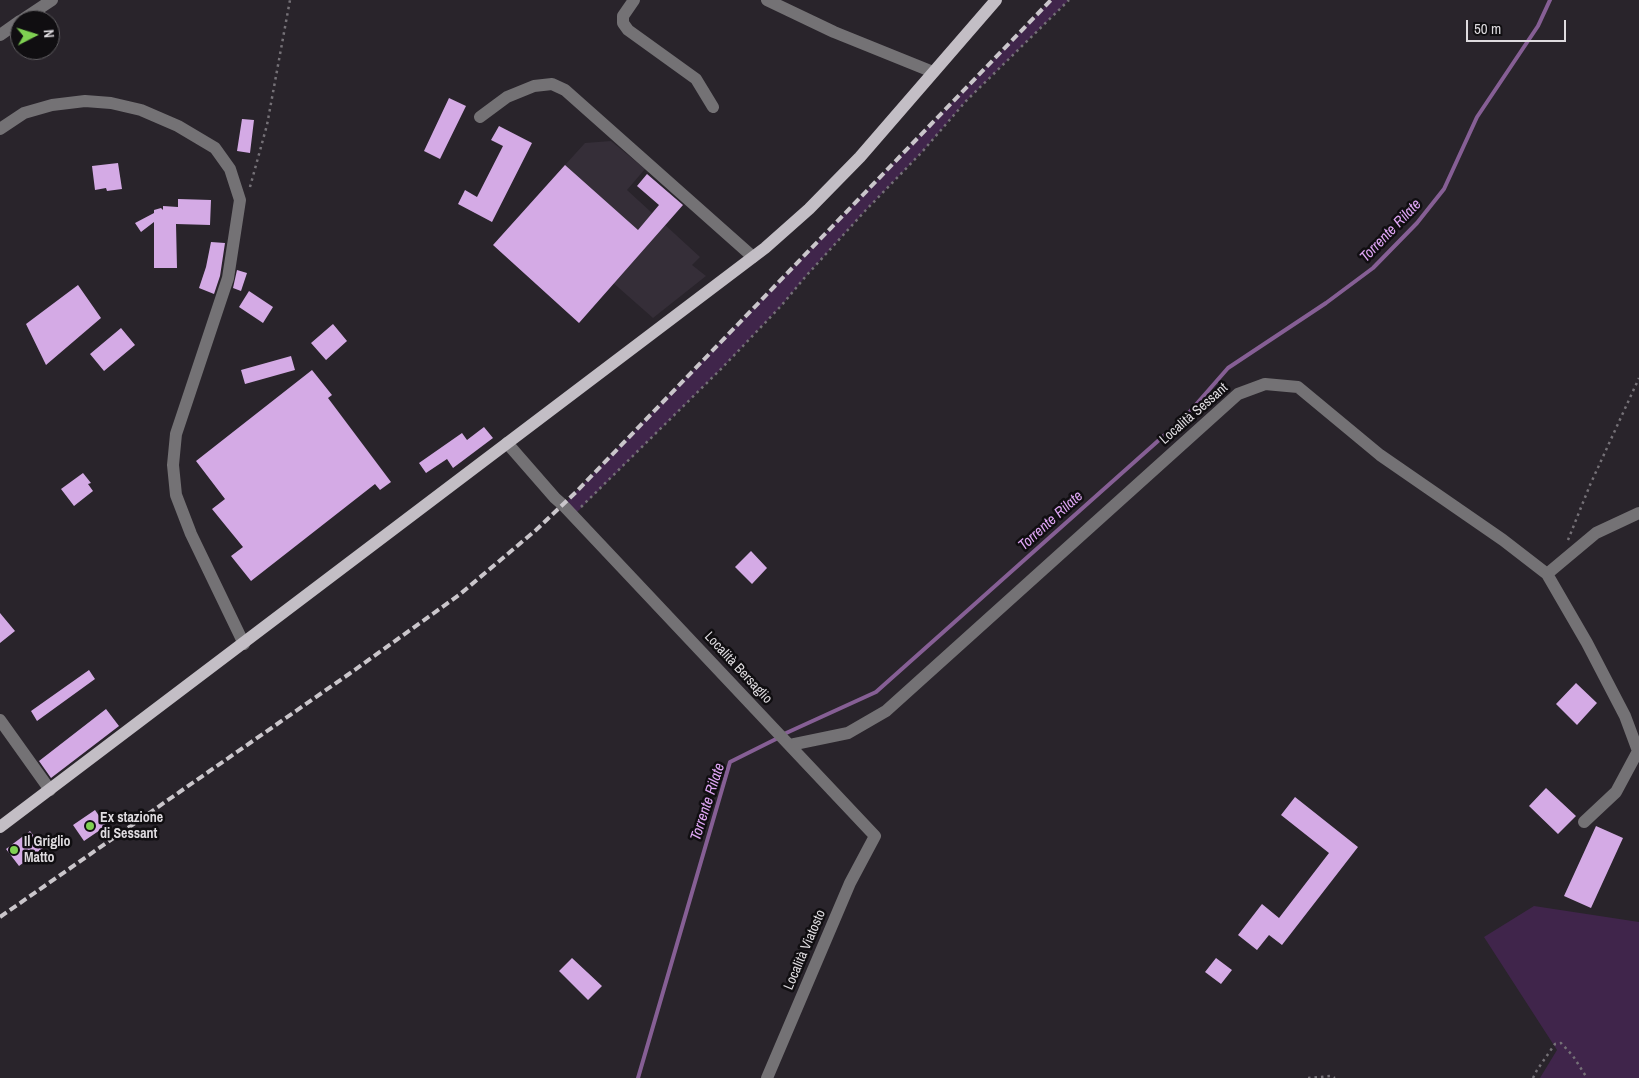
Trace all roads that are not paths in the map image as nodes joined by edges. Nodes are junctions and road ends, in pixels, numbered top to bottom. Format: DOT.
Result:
graph roads {
  1 [pos="52,0"];
  2 [pos="634,0"];
  3 [pos="767,0"];
  4 [pos="996,0"];
  5 [pos="37,10"];
  6 [pos="933,72"];
  7 [pos="713,107"];
  8 [pos="480,117"];
  9 [pos="0,129"];
  10 [pos="753,258"];
  11 [pos="507,443"];
  12 [pos="1639,513"];
  13 [pos="1552,570"];
  14 [pos="244,644"];
  15 [pos="0,720"];
  16 [pos="788,743"];
  17 [pos="50,790"];
  18 [pos="1584,822"];
  19 [pos="0,827"];
  20 [pos="875,836"];
  21 [pos="767,1078"];
  1 -- 5 [label="street"];
  2 -- 7 [label="street"];
  3 -- 6 [label="street"];
  4 -- 6 [label="main road"];
  6 -- 10 [label="main road"];
  8 -- 10 [label="street"];
  9 -- 14 [label="street"];
  10 -- 11 [label="main road"];
  11 -- 14 [label="main road"];
  11 -- 16 [label="street, Località Bersaglio"];
  12 -- 13 [label="street"];
  13 -- 16 [label="street, Località Sessant"];
  13 -- 18 [label="street"];
  14 -- 17 [label="main road"];
  15 -- 17 [label="street"];
  16 -- 20 [label="street, Località Bersaglio"];
  17 -- 19 [label="main road"];
  20 -- 21 [label="street, Località Viatosto"];
}
